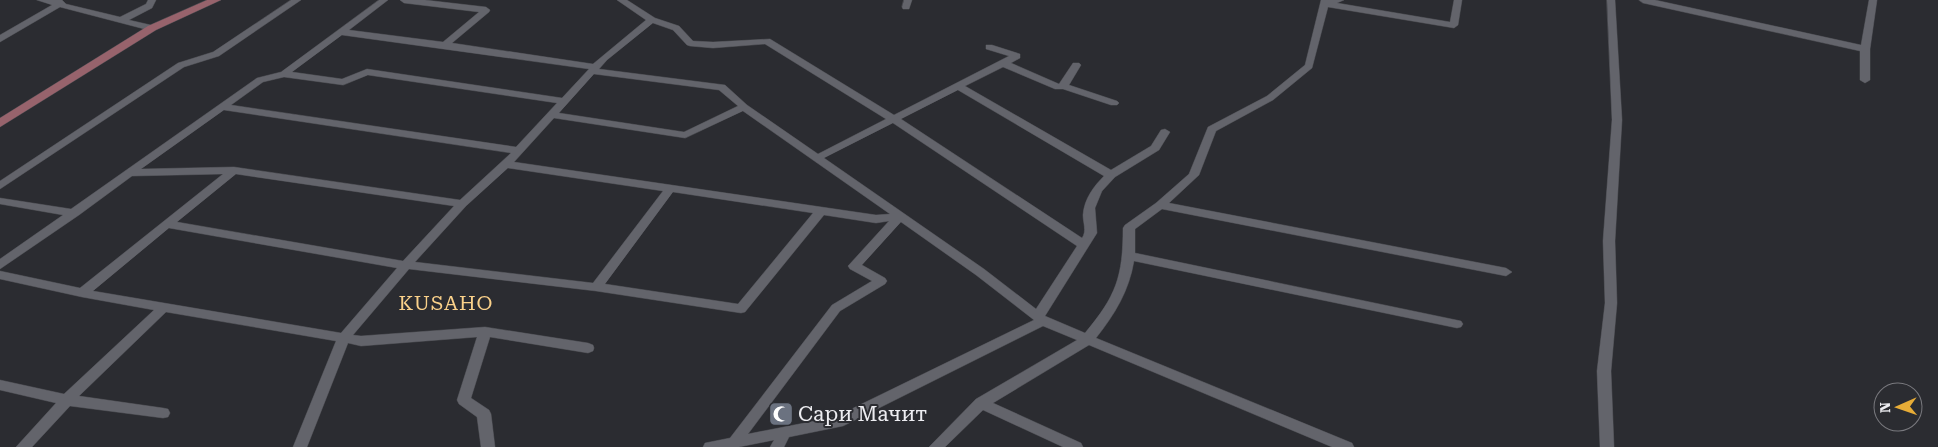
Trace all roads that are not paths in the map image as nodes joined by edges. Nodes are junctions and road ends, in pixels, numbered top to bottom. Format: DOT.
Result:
graph roads {
  1 [pos="41,0"];
  2 [pos="68,0"];
  3 [pos="152,0"];
  4 [pos="216,0"];
  5 [pos="297,0"];
  6 [pos="384,0"];
  7 [pos="404,0"];
  8 [pos="621,0"];
  9 [pos="1340,0"];
  10 [pos="1458,0"];
  11 [pos="1611,0"];
  12 [pos="1643,0"];
  13 [pos="1873,0"];
  14 [pos="1325,2"];
  15 [pos="1662,2"];
  16 [pos="58,4"];
  17 [pos="121,20"];
  18 [pos="652,20"];
  19 [pos="152,28"];
  20 [pos="340,32"];
  21 [pos="0,39"];
  22 [pos="446,45"];
  23 [pos="989,47"];
  24 [pos="1865,50"];
  25 [pos="1004,63"];
  26 [pos="1076,66"];
  27 [pos="593,69"];
  28 [pos="284,74"];
  29 [pos="1865,80"];
  30 [pos="958,86"];
  31 [pos="1064,86"];
  32 [pos="565,101"];
  33 [pos="1114,102"];
  34 [pos="744,107"];
  35 [pos="222,108"];
  36 [pos="553,114"];
  37 [pos="894,119"];
  38 [pos="0,123"];
  39 [pos="1165,132"];
  40 [pos="519,151"];
  41 [pos="817,158"];
  42 [pos="506,164"];
  43 [pos="234,170"];
  44 [pos="131,173"];
  45 [pos="1111,175"];
  46 [pos="0,186"];
  47 [pos="670,188"];
  48 [pos="0,201"];
  49 [pos="462,204"];
  50 [pos="1160,205"];
  51 [pos="822,210"];
  52 [pos="75,213"];
  53 [pos="900,217"];
  54 [pos="167,224"];
  55 [pos="1084,245"];
  56 [pos="1129,256"];
  57 [pos="0,265"];
  58 [pos="404,265"];
  59 [pos="1506,272"];
  60 [pos="0,275"];
  61 [pos="596,288"];
  62 [pos="82,292"];
  63 [pos="165,306"];
  64 [pos="1040,319"];
  65 [pos="1457,324"];
  66 [pos="485,332"];
  67 [pos="344,338"];
  68 [pos="1087,340"];
  69 [pos="588,348"];
  70 [pos="0,385"];
  71 [pos="67,400"];
  72 [pos="981,403"];
  73 [pos="163,413"];
  74 [pos="786,432"];
  75 [pos="735,441"];
  76 [pos="23,447"];
  77 [pos="300,447"];
  78 [pos="488,447"];
  79 [pos="710,447"];
  80 [pos="777,447"];
  81 [pos="936,447"];
  82 [pos="1076,447"];
  83 [pos="1347,447"];
  84 [pos="1607,447"];
  1 -- 16 [label="street"];
  2 -- 16 [label="street"];
  3 -- 17 [label="street"];
  4 -- 19 [label="main road"];
  5 -- 46 [label="street"];
  6 -- 20 [label="street"];
  7 -- 22 [label="street"];
  8 -- 18 [label="street"];
  9 -- 14 [label="street"];
  10 -- 14 [label="street"];
  11 -- 84 [label="street"];
  12 -- 15 [label="street"];
  13 -- 24 [label="street"];
  14 -- 50 [label="street"];
  15 -- 24 [label="street"];
  16 -- 17 [label="street"];
  16 -- 21 [label="street"];
  17 -- 19 [label="street"];
  18 -- 27 [label="street"];
  18 -- 37 [label="street"];
  19 -- 38 [label="main road"];
  20 -- 22 [label="street"];
  20 -- 28 [label="street"];
  22 -- 27 [label="street"];
  23 -- 25 [label="street"];
  24 -- 29 [label="street"];
  25 -- 30 [label="street"];
  25 -- 31 [label="street"];
  26 -- 31 [label="street"];
  27 -- 32 [label="street"];
  27 -- 34 [label="street"];
  28 -- 32 [label="street"];
  28 -- 35 [label="street"];
  30 -- 37 [label="street"];
  30 -- 45 [label="street"];
  31 -- 33 [label="street"];
  32 -- 36 [label="street"];
  34 -- 36 [label="street"];
  34 -- 41 [label="street"];
  35 -- 40 [label="street"];
  35 -- 44 [label="street"];
  36 -- 40 [label="street"];
  37 -- 41 [label="street"];
  37 -- 55 [label="street"];
  39 -- 45 [label="street"];
  40 -- 42 [label="street"];
  41 -- 53 [label="street"];
  42 -- 47 [label="street"];
  42 -- 49 [label="street"];
  43 -- 44 [label="street"];
  43 -- 49 [label="street"];
  43 -- 54 [label="street"];
  44 -- 52 [label="street"];
  45 -- 55 [label="street"];
  47 -- 51 [label="street"];
  47 -- 61 [label="street"];
  48 -- 52 [label="street"];
  49 -- 58 [label="street"];
  50 -- 56 [label="street"];
  50 -- 59 [label="street"];
  51 -- 53 [label="street"];
  51 -- 61 [label="street"];
  52 -- 57 [label="street"];
  53 -- 64 [label="street"];
  53 -- 75 [label="street"];
  54 -- 58 [label="street"];
  54 -- 62 [label="street"];
  55 -- 64 [label="street"];
  56 -- 65 [label="street"];
  56 -- 68 [label="street"];
  58 -- 61 [label="street"];
  58 -- 67 [label="street"];
  60 -- 62 [label="street"];
  62 -- 63 [label="street"];
  63 -- 67 [label="street"];
  63 -- 71 [label="street"];
  64 -- 68 [label="street"];
  64 -- 74 [label="street"];
  66 -- 67 [label="street"];
  66 -- 69 [label="street"];
  66 -- 78 [label="street"];
  67 -- 77 [label="street"];
  68 -- 72 [label="street"];
  68 -- 83 [label="street"];
  70 -- 71 [label="street"];
  71 -- 73 [label="street"];
  71 -- 76 [label="street"];
  72 -- 81 [label="street"];
  72 -- 82 [label="street"];
  74 -- 75 [label="street"];
  74 -- 80 [label="street"];
  75 -- 79 [label="street"];
}
